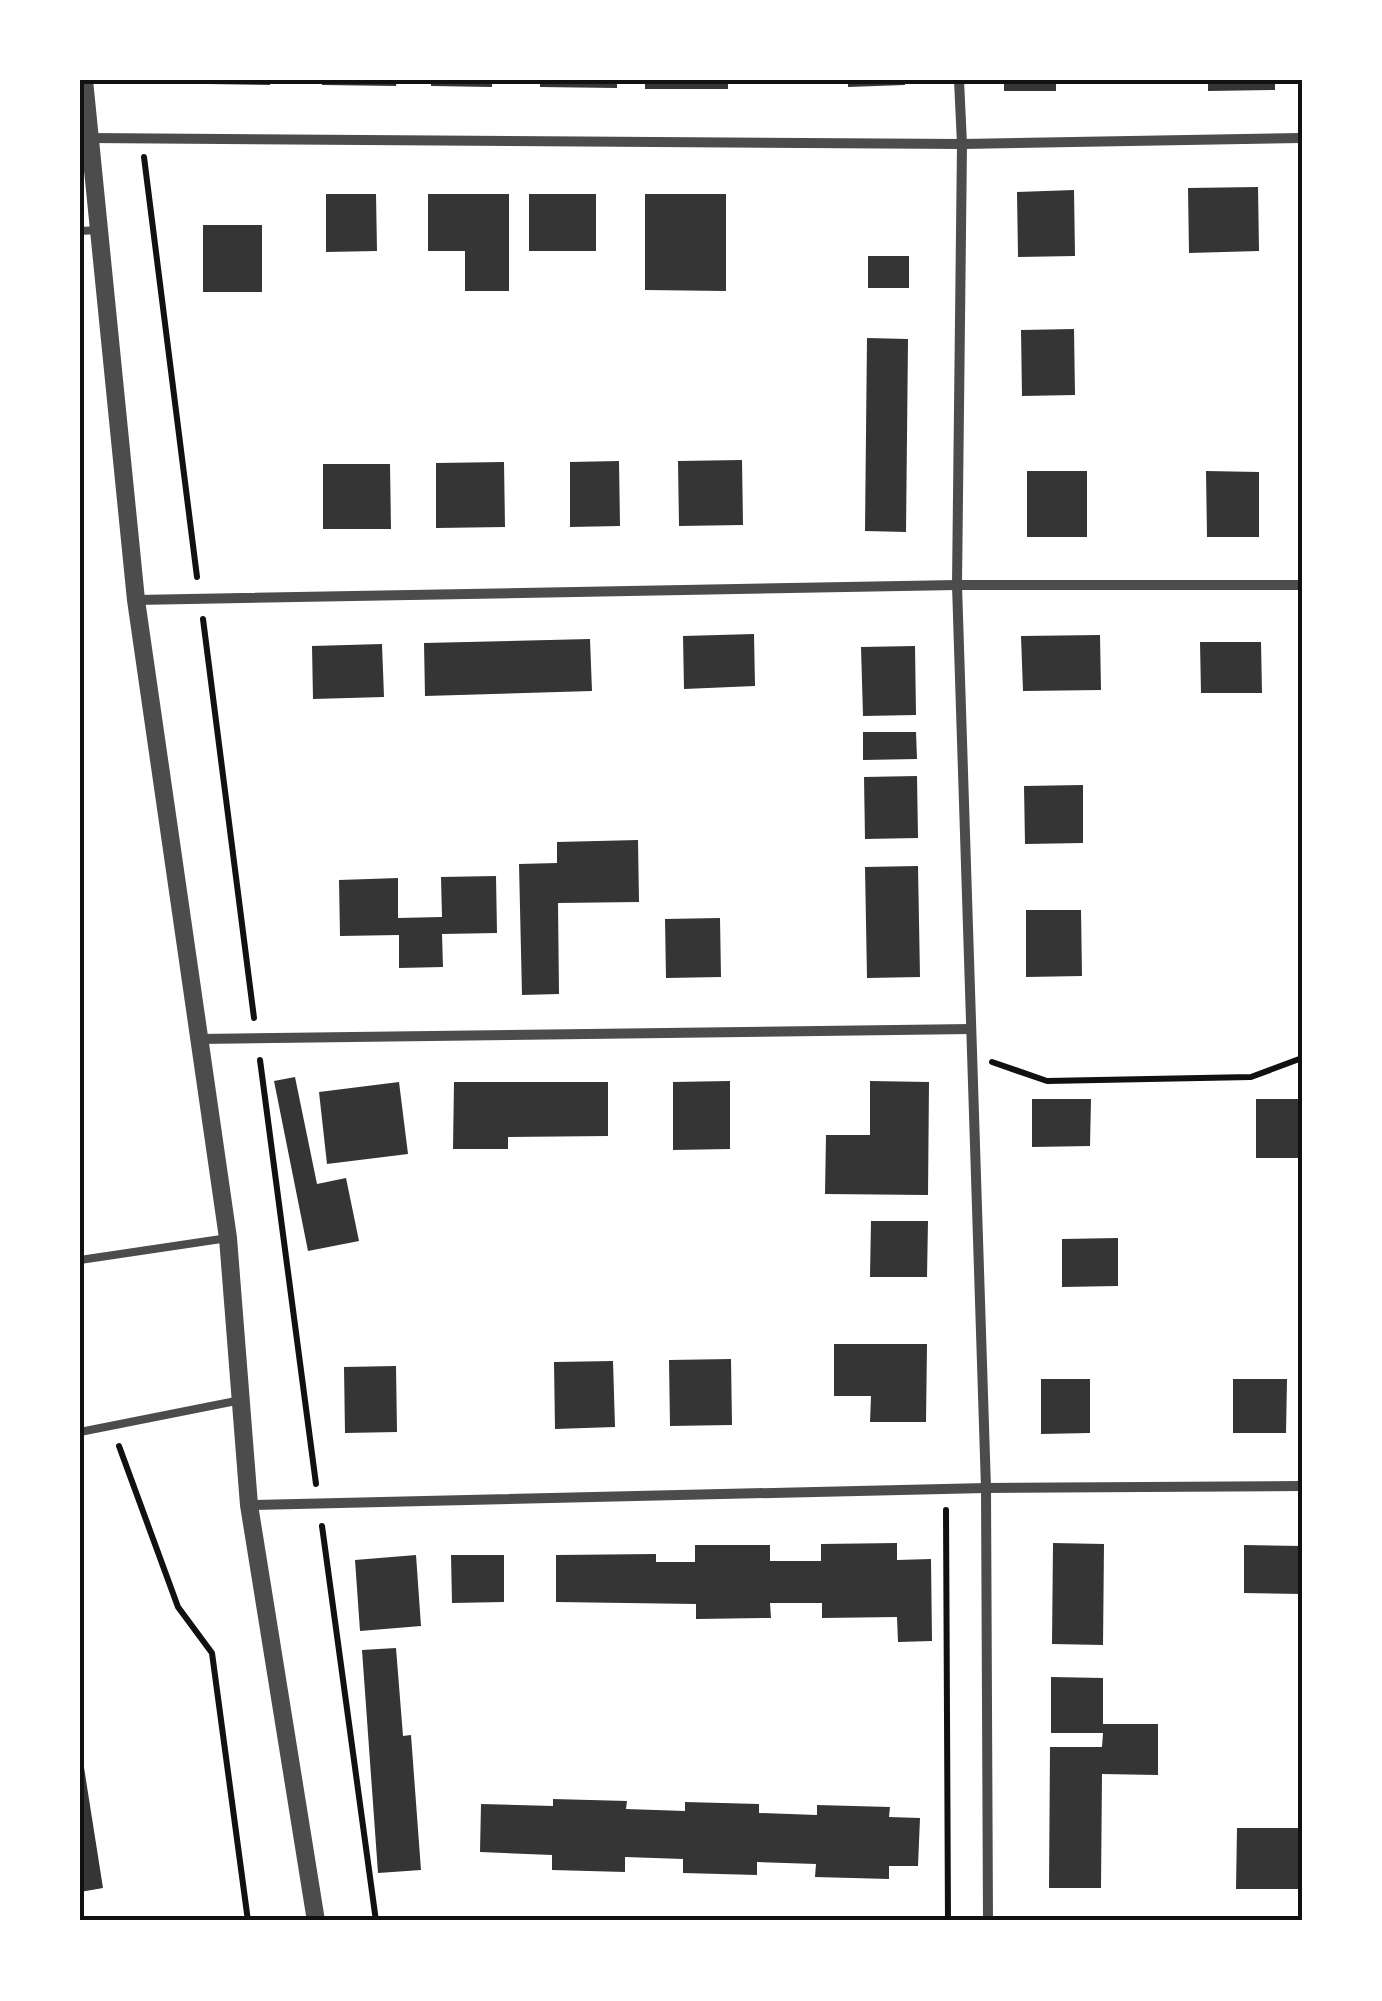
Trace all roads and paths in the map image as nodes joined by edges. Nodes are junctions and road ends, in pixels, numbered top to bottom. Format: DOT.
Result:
graph roads {
  1 [pos="84,80"];
  2 [pos="959,80"];
  3 [pos="88,138"];
  4 [pos="1302,138"];
  5 [pos="962,144"];
  6 [pos="89,230"];
  7 [pos="957,585"];
  8 [pos="1302,585"];
  9 [pos="136,600"];
  10 [pos="971,1030"];
  11 [pos="198,1039"];
  12 [pos="972,1055"];
  13 [pos="1302,1058"];
  14 [pos="228,1238"];
  15 [pos="80,1260"];
  16 [pos="241,1400"];
  17 [pos="111,1426"];
  18 [pos="80,1432"];
  19 [pos="1302,1486"];
  20 [pos="986,1488"];
  21 [pos="946,1489"];
  22 [pos="250,1505"];
  23 [pos="248,1921"];
  24 [pos="316,1921"];
  25 [pos="948,1921"];
  26 [pos="988,1921"];
  1 -- 3 [label="street"];
  2 -- 5 [label="street"];
  3 -- 5 [label="street"];
  3 -- 6 [label="street"];
  4 -- 5 [label="street"];
  5 -- 7 [label="street"];
  6 -- 9 [label="street"];
  7 -- 8 [label="street"];
  7 -- 9 [label="street"];
  7 -- 10 [label="street"];
  9 -- 11 [label="street"];
  10 -- 11 [label="street"];
  10 -- 12 [label="street"];
  11 -- 14 [label="street"];
  12 -- 13 [label="path"];
  12 -- 20 [label="street"];
  14 -- 15 [label="lane"];
  14 -- 16 [label="street"];
  16 -- 17 [label="lane"];
  16 -- 22 [label="street"];
  17 -- 18 [label="lane"];
  17 -- 23 [label="path"];
  19 -- 20 [label="street"];
  20 -- 21 [label="street"];
  20 -- 26 [label="street"];
  21 -- 22 [label="street"];
  21 -- 25 [label="path"];
  22 -- 24 [label="street"];
}
